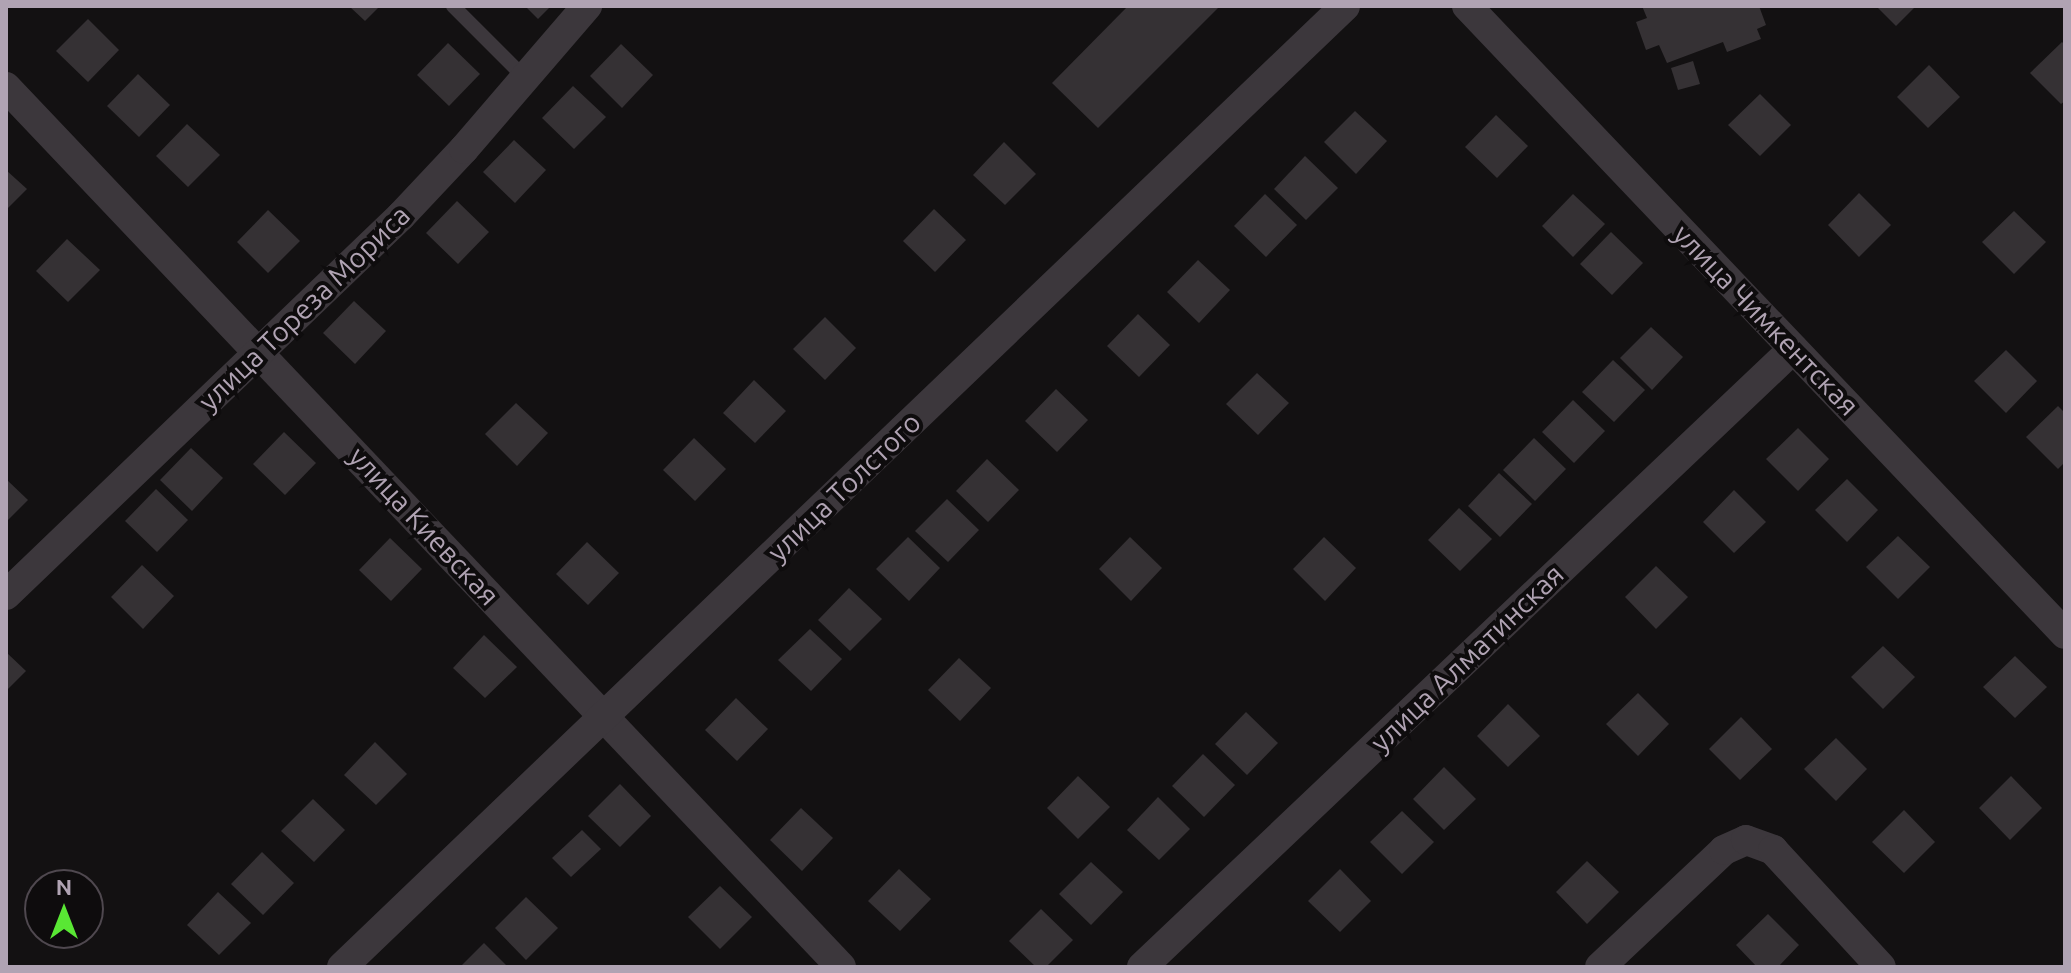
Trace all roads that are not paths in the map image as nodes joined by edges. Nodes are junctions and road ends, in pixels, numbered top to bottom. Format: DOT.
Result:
graph roads {
  1 [pos="453,6"];
  2 [pos="587,6"];
  3 [pos="1345,6"];
  4 [pos="1467,6"];
  5 [pos="524,77"];
  6 [pos="6,87"];
  7 [pos="1793,349"];
  8 [pos="259,352"];
  9 [pos="6,595"];
  10 [pos="2065,634"];
  11 [pos="605,717"];
  12 [pos="342,967"];
  13 [pos="841,967"];
  14 [pos="1142,967"];
  15 [pos="1600,967"];
  16 [pos="1881,967"];
  1 -- 5 [label="lane"];
  2 -- 5 [label="street, улица Тореза Мориса"];
  3 -- 11 [label="street, улица Толстого"];
  4 -- 7 [label="street, улица Чимкентская"];
  5 -- 8 [label="street, улица Тореза Мориса"];
  6 -- 8 [label="street, улица Киевская"];
  7 -- 10 [label="street, улица Чимкентская"];
  7 -- 14 [label="street, улица Алматинская"];
  8 -- 9 [label="street, улица Тореза Мориса"];
  8 -- 11 [label="street, улица Киевская"];
  11 -- 12 [label="street, улица Толстого"];
  11 -- 13 [label="street, улица Киевская"];
  15 -- 16 [label="street"];
}
